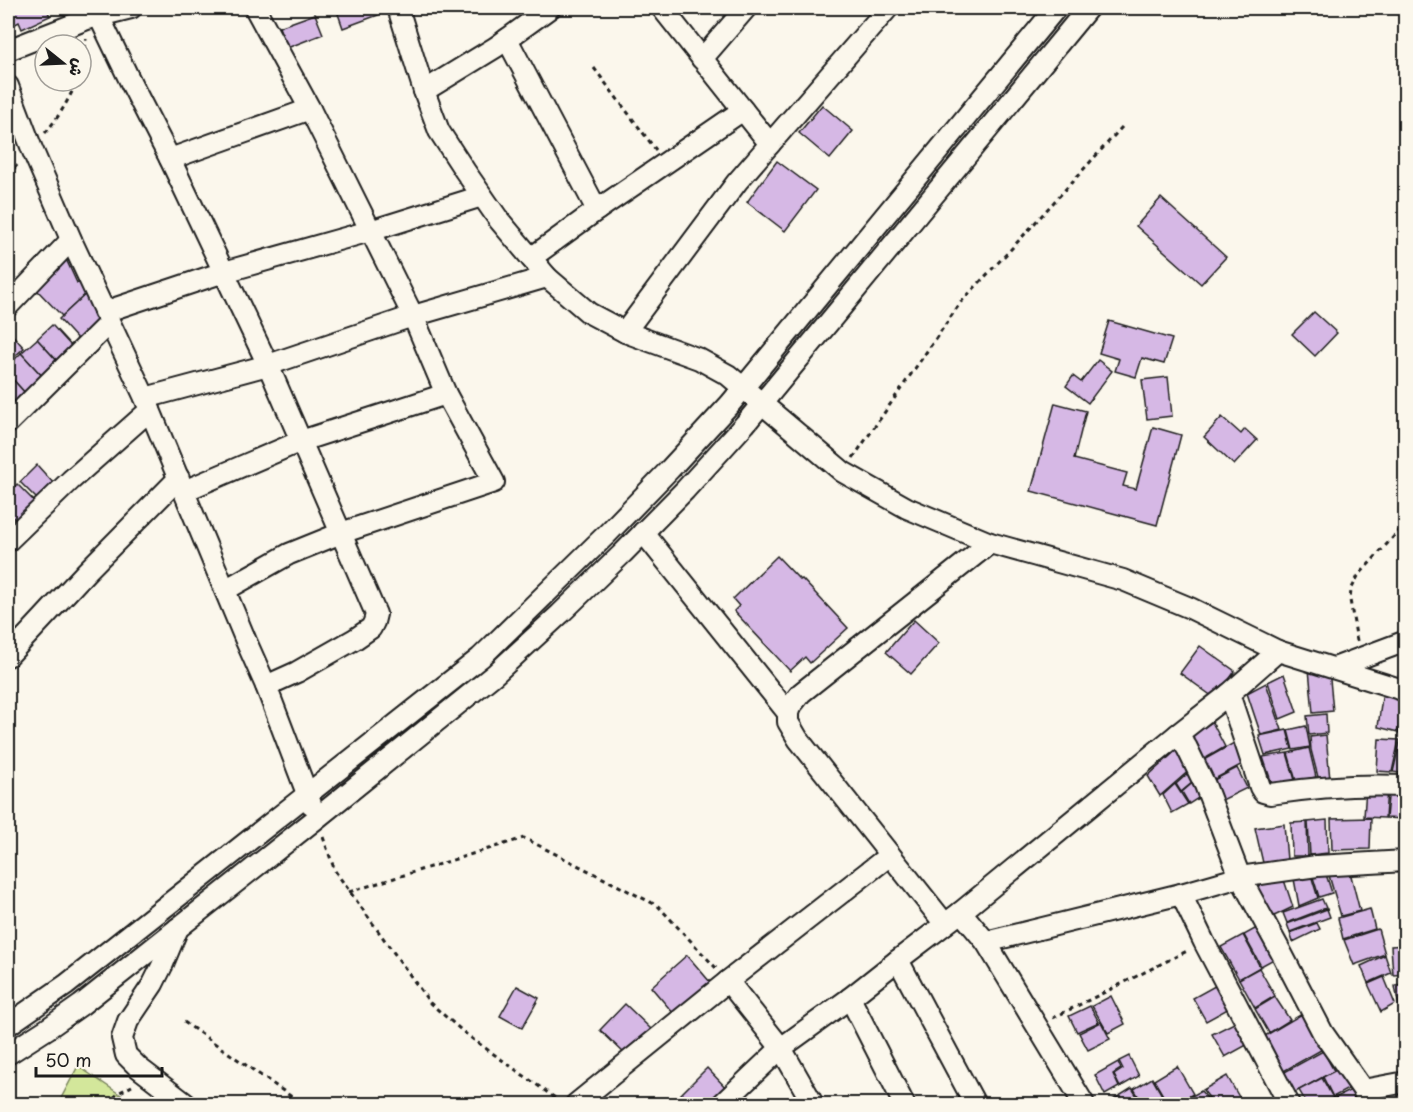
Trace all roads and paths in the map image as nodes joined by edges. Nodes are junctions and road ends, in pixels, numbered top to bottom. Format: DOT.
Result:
graph roads {
  1 [pos="131,8"];
  2 [pos="255,8"];
  3 [pos="398,8"];
  4 [pos="550,8"];
  5 [pos="662,8"];
  6 [pos="746,8"];
  7 [pos="888,8"];
  8 [pos="1056,8"];
  9 [pos="1088,8"];
  10 [pos="93,14"];
  11 [pos="89,33"];
  12 [pos="507,39"];
  13 [pos="8,50"];
  14 [pos="702,59"];
  15 [pos="594,68"];
  16 [pos="8,86"];
  17 [pos="424,91"];
  18 [pos="310,110"];
  19 [pos="743,110"];
  20 [pos="1122,127"];
  21 [pos="770,144"];
  22 [pos="170,159"];
  23 [pos="666,163"];
  24 [pos="482,196"];
  25 [pos="597,210"];
  26 [pos="370,231"];
  27 [pos="71,240"];
  28 [pos="531,258"];
  29 [pos="224,272"];
  30 [pos="547,277"];
  31 [pos="8,306"];
  32 [pos="413,316"];
  33 [pos="106,318"];
  34 [pos="625,332"];
  35 [pos="268,365"];
  36 [pos="743,388"];
  37 [pos="446,394"];
  38 [pos="762,403"];
  39 [pos="148,404"];
  40 [pos="8,423"];
  41 [pos="301,441"];
  42 [pos="843,472"];
  43 [pos="181,485"];
  44 [pos="1406,523"];
  45 [pos="643,532"];
  46 [pos="341,533"];
  47 [pos="8,541"];
  48 [pos="990,543"];
  49 [pos="225,590"];
  50 [pos="1406,641"];
  51 [pos="1278,651"];
  52 [pos="8,656"];
  53 [pos="1359,657"];
  54 [pos="1334,668"];
  55 [pos="266,686"];
  56 [pos="1406,691"];
  57 [pos="1229,694"];
  58 [pos="788,713"];
  59 [pos="1178,734"];
  60 [pos="1406,786"];
  61 [pos="307,794"];
  62 [pos="317,818"];
  63 [pos="890,855"];
  64 [pos="1406,861"];
  65 [pos="1240,877"];
  66 [pos="350,892"];
  67 [pos="1181,894"];
  68 [pos="961,912"];
  69 [pos="945,924"];
  70 [pos="178,927"];
  71 [pos="987,942"];
  72 [pos="1204,942"];
  73 [pos="898,960"];
  74 [pos="728,981"];
  75 [pos="850,998"];
  76 [pos="184,1022"];
  77 [pos="8,1025"];
  78 [pos="1037,1027"];
  79 [pos="781,1048"];
  80 [pos="8,1054"];
  81 [pos="126,1055"];
  82 [pos="1406,1082"];
  83 [pos="1366,1097"];
  84 [pos="107,1104"];
  85 [pos="186,1104"];
  86 [pos="302,1104"];
  87 [pos="565,1104"];
  88 [pos="576,1104"];
  89 [pos="722,1104"];
  90 [pos="813,1104"];
  91 [pos="904,1104"];
  92 [pos="975,1104"];
  93 [pos="1084,1104"];
  94 [pos="1289,1104"];
  1 -- 10 [label="street"];
  2 -- 18 [label="street"];
  3 -- 17 [label="street"];
  4 -- 12 [label="street"];
  5 -- 14 [label="street"];
  6 -- 14 [label="street"];
  7 -- 21 [label="street"];
  8 -- 36 [label="street"];
  9 -- 38 [label="street"];
  10 -- 11 [label="path"];
  10 -- 13 [label="street"];
  10 -- 22 [label="street"];
  12 -- 17 [label="street"];
  12 -- 25 [label="street"];
  14 -- 19 [label="street"];
  15 -- 23 [label="path"];
  16 -- 27 [label="street"];
  17 -- 24 [label="street"];
  18 -- 22 [label="street"];
  18 -- 26 [label="street"];
  19 -- 21 [label="street"];
  19 -- 23 [label="street"];
  20 -- 42 [label="path"];
  21 -- 34 [label="street"];
  22 -- 29 [label="street"];
  23 -- 25 [label="street"];
  24 -- 26 [label="street"];
  24 -- 28 [label="street"];
  25 -- 28 [label="street"];
  26 -- 29 [label="street"];
  26 -- 32 [label="street"];
  27 -- 31 [label="street"];
  27 -- 33 [label="street"];
  28 -- 30 [label="street"];
  29 -- 33 [label="street"];
  29 -- 35 [label="street"];
  30 -- 32 [label="street"];
  30 -- 34 [label="street"];
  32 -- 35 [label="street"];
  32 -- 37 [label="street"];
  33 -- 39 [label="street"];
  33 -- 40 [label="street"];
  34 -- 36 [label="street"];
  35 -- 39 [label="street"];
  35 -- 41 [label="street"];
  36 -- 38 [label="street"];
  36 -- 61 [label="street"];
  37 -- 41 [label="street"];
  37 -- 46 [label="street"];
  38 -- 42 [label="street"];
  38 -- 45 [label="street"];
  39 -- 43 [label="street"];
  39 -- 47 [label="street"];
  41 -- 43 [label="street"];
  41 -- 46 [label="street"];
  42 -- 48 [label="street"];
  43 -- 49 [label="street"];
  43 -- 52 [label="street"];
  44 -- 53 [label="path"];
  45 -- 58 [label="street"];
  45 -- 62 [label="street"];
  46 -- 49 [label="street"];
  46 -- 55 [label="street"];
  48 -- 51 [label="street"];
  48 -- 58 [label="street"];
  49 -- 55 [label="street"];
  50 -- 53 [label="street"];
  51 -- 54 [label="street"];
  51 -- 57 [label="street"];
  53 -- 54 [label="street"];
  54 -- 56 [label="street"];
  55 -- 61 [label="street"];
  57 -- 59 [label="street"];
  57 -- 60 [label="street"];
  58 -- 63 [label="street"];
  59 -- 65 [label="street"];
  59 -- 68 [label="street"];
  61 -- 62 [label="street"];
  61 -- 77 [label="street"];
  62 -- 66 [label="path"];
  62 -- 70 [label="street"];
  63 -- 69 [label="street"];
  63 -- 74 [label="street"];
  64 -- 65 [label="street"];
  65 -- 67 [label="street"];
  65 -- 83 [label="street"];
  66 -- 74 [label="path"];
  66 -- 87 [label="path"];
  67 -- 71 [label="street"];
  67 -- 72 [label="street"];
  68 -- 69 [label="street"];
  68 -- 71 [label="street"];
  69 -- 73 [label="street"];
  70 -- 80 [label="street"];
  70 -- 81 [label="street"];
  71 -- 78 [label="street"];
  72 -- 78 [label="path"];
  72 -- 94 [label="street"];
  73 -- 75 [label="street"];
  73 -- 92 [label="street"];
  74 -- 79 [label="street"];
  74 -- 88 [label="street"];
  75 -- 79 [label="street"];
  75 -- 91 [label="street"];
  76 -- 86 [label="path"];
  78 -- 93 [label="street"];
  79 -- 89 [label="street"];
  79 -- 90 [label="street"];
  81 -- 84 [label="path"];
  81 -- 85 [label="street"];
  82 -- 83 [label="street"];
}
